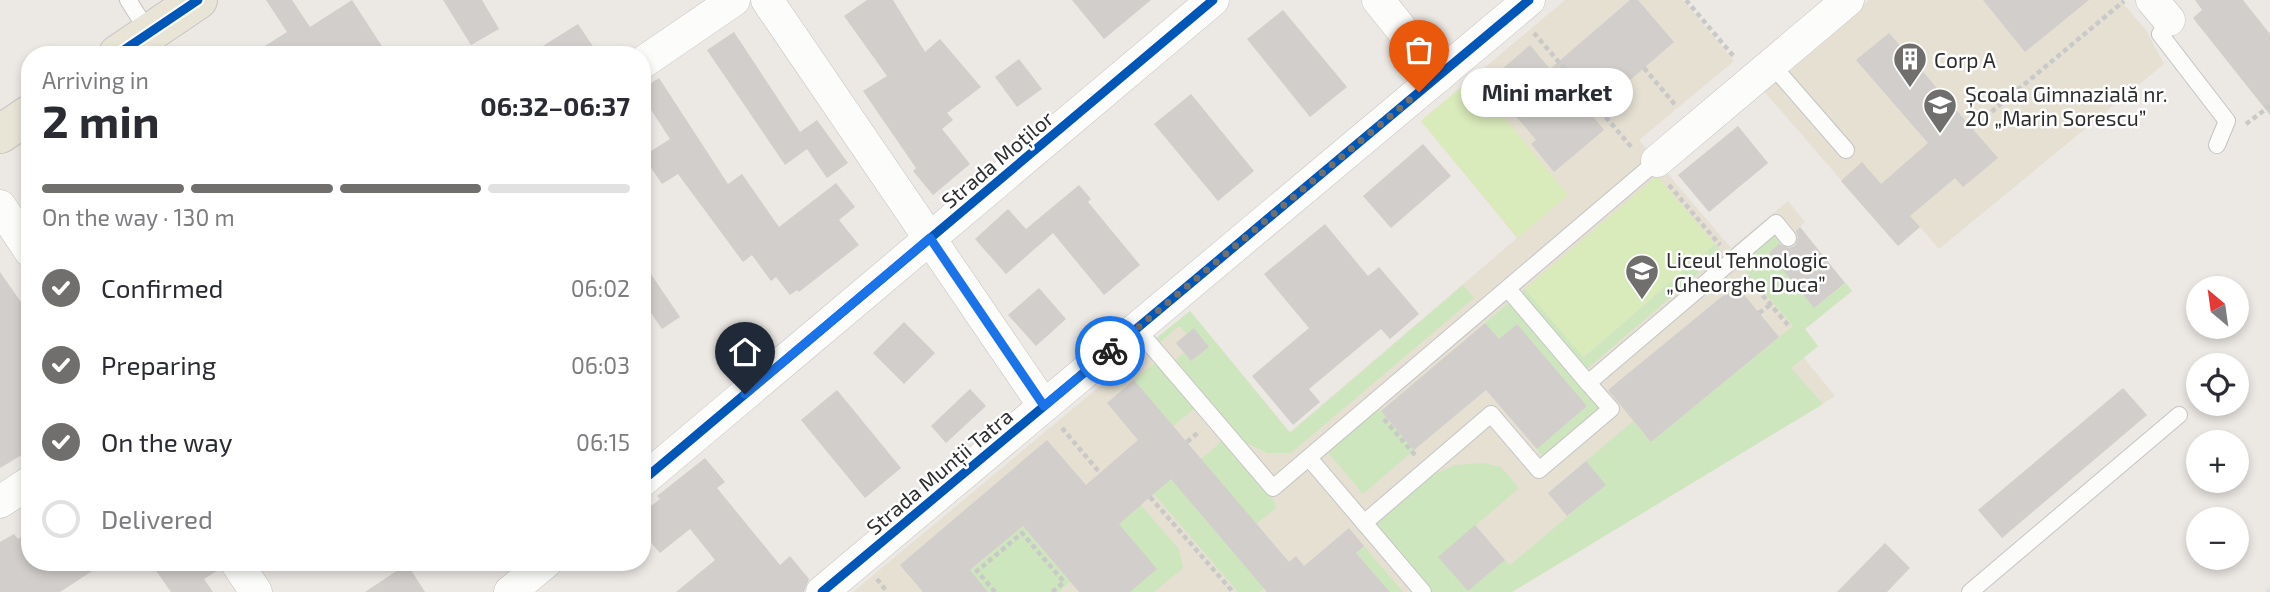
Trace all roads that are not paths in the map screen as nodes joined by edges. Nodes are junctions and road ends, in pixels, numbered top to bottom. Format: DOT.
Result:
graph roads {
  1 [pos="128,0"];
  2 [pos="198,0"];
  3 [pos="734,0"];
  4 [pos="767,0"];
  5 [pos="1213,0"];
  6 [pos="1378,0"];
  7 [pos="1847,0"];
  8 [pos="1522,6"];
  9 [pos="2161,10"];
  10 [pos="149,33"];
  11 [pos="130,46"];
  12 [pos="651,57"];
  13 [pos="1762,72"];
  14 [pos="1439,76"];
  15 [pos="21,120"];
  16 [pos="0,134"];
  17 [pos="2217,145"];
  18 [pos="1846,149"];
  19 [pos="1653,165"];
  20 [pos="0,206"];
  21 [pos="21,238"];
  22 [pos="930,238"];
  23 [pos="1788,238"];
  24 [pos="1508,289"];
  25 [pos="1137,329"];
  26 [pos="1588,383"];
  27 [pos="1044,406"];
  28 [pos="2179,415"];
  29 [pos="1309,458"];
  30 [pos="651,473"];
  31 [pos="21,488"];
  32 [pos="0,502"];
  33 [pos="1364,523"];
  34 [pos="242,571"];
  35 [pos="535,571"];
  36 [pos="257,592"];
  37 [pos="510,592"];
  38 [pos="822,592"];
  39 [pos="1423,592"];
  40 [pos="1970,592"];
  1 -- 10 [label="lane"];
  2 -- 10 [label="main road"];
  3 -- 12 [label="street"];
  4 -- 22 [label="street"];
  5 -- 22 [label="street, Strada Moților"];
  6 -- 14 [label="street"];
  7 -- 13 [label="street"];
  8 -- 14 [label="street, Strada Munții Tatra"];
  9 -- 17 [label="lane"];
  10 -- 11 [label="main road"];
  13 -- 18 [label="lane"];
  13 -- 19 [label="street"];
  14 -- 25 [label="street, Strada Munții Tatra"];
  15 -- 16 [label="main road"];
  19 -- 24 [label="lane"];
  20 -- 21 [label="street"];
  22 -- 27 [label="street"];
  22 -- 30 [label="street, Strada Moților"];
  23 -- 26 [label="lane"];
  24 -- 26 [label="lane"];
  24 -- 29 [label="lane"];
  25 -- 27 [label="street, Strada Munții Tatra"];
  25 -- 29 [label="lane"];
  26 -- 33 [label="lane"];
  27 -- 38 [label="street, Strada Munții Tatra"];
  28 -- 40 [label="lane"];
  29 -- 33 [label="lane"];
  31 -- 32 [label="street"];
  33 -- 39 [label="lane"];
  34 -- 36 [label="street"];
  35 -- 37 [label="street"];
}
